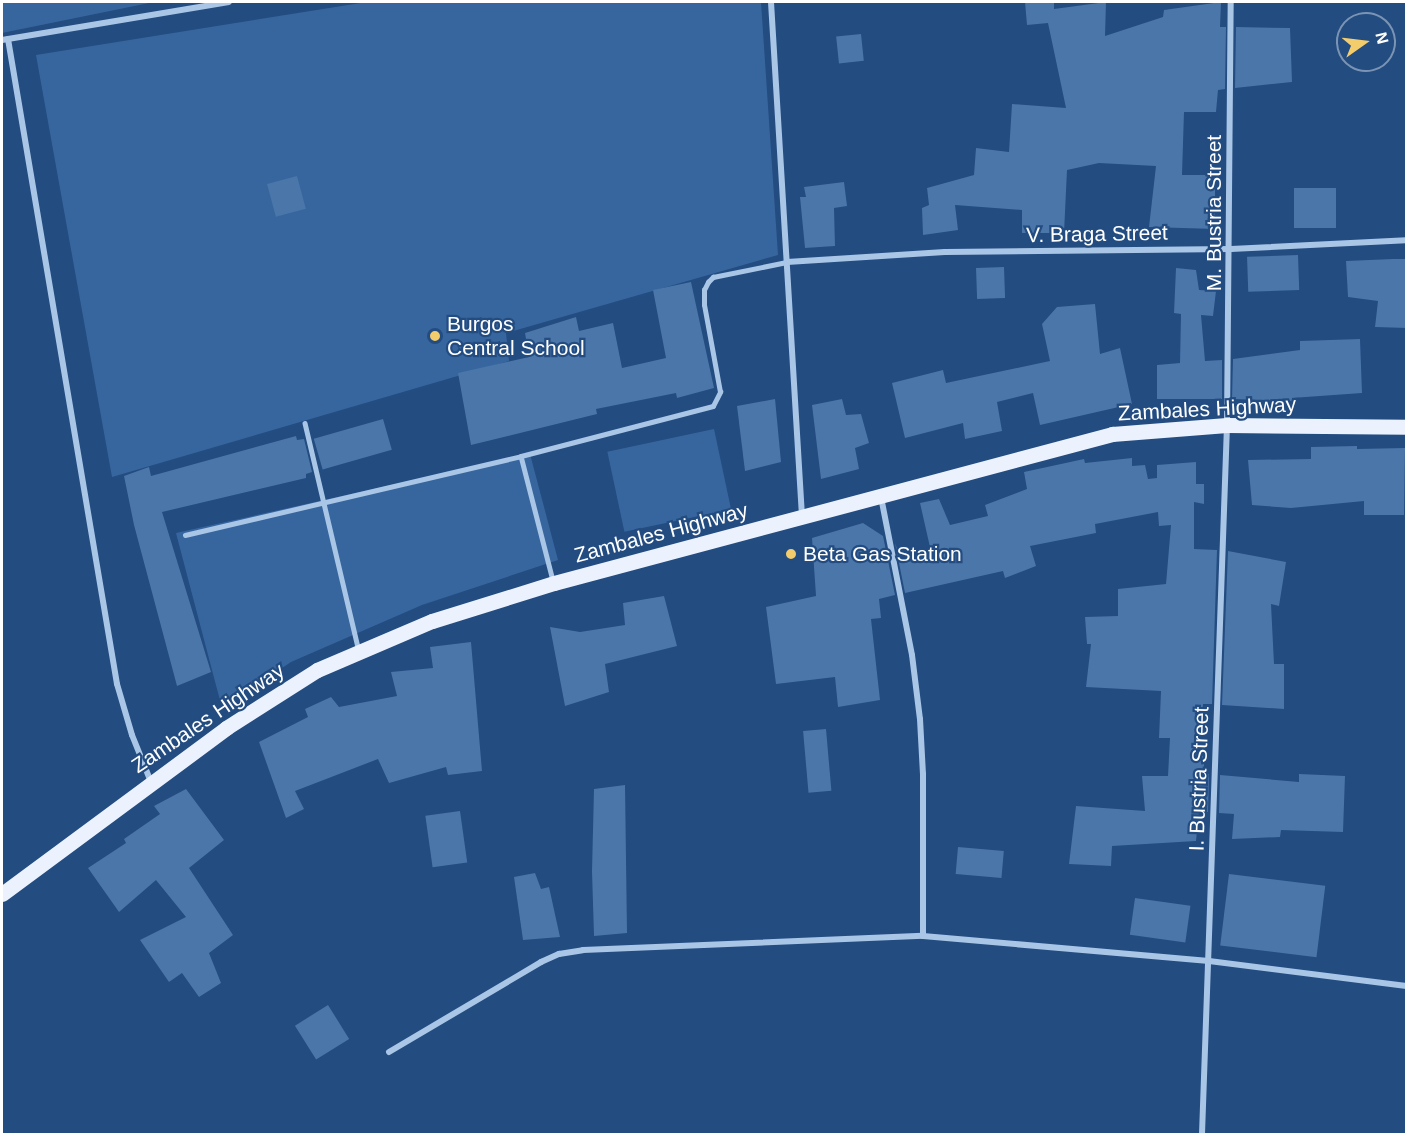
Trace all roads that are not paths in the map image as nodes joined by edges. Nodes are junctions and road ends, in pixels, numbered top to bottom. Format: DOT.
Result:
graph roads {
  1 [pos="229,2"];
  2 [pos="771,2"];
  3 [pos="1231,2"];
  4 [pos="5,39"];
  5 [pos="1407,240"];
  6 [pos="1231,249"];
  7 [pos="787,262"];
  8 [pos="305,423"];
  9 [pos="1227,425"];
  10 [pos="1407,427"];
  11 [pos="521,456"];
  12 [pos="880,494"];
  13 [pos="325,500"];
  14 [pos="802,517"];
  15 [pos="185,535"];
  16 [pos="554,583"];
  17 [pos="358,651"];
  18 [pos="151,782"];
  19 [pos="2,894"];
  20 [pos="923,936"];
  21 [pos="1209,961"];
  22 [pos="1407,986"];
  23 [pos="389,1052"];
  24 [pos="1202,1134"];
  1 -- 4 [label="street"];
  2 -- 7 [label="street"];
  3 -- 6 [label="street, M. Bustria Street"];
  4 -- 18 [label="street"];
  5 -- 6 [label="street, V. Braga Street"];
  6 -- 7 [label="street, V. Braga Street"];
  6 -- 9 [label="street, M. Bustria Street"];
  7 -- 11 [label="lane"];
  7 -- 14 [label="street"];
  8 -- 13 [label="lane"];
  9 -- 10 [label="main road, Zambales Highway"];
  9 -- 12 [label="main road, Zambales Highway"];
  9 -- 21 [label="street, I. Bustria Street"];
  11 -- 13 [label="lane"];
  11 -- 16 [label="lane"];
  12 -- 14 [label="main road, Zambales Highway"];
  12 -- 20 [label="street"];
  13 -- 15 [label="lane"];
  13 -- 17 [label="lane"];
  14 -- 16 [label="main road, Zambales Highway"];
  16 -- 17 [label="main road, Zambales Highway"];
  17 -- 18 [label="main road, Zambales Highway"];
  18 -- 19 [label="main road, Zambales Highway"];
  20 -- 21 [label="street"];
  20 -- 23 [label="street"];
  21 -- 22 [label="street"];
  21 -- 24 [label="street, I. Bustria Street"];
}
